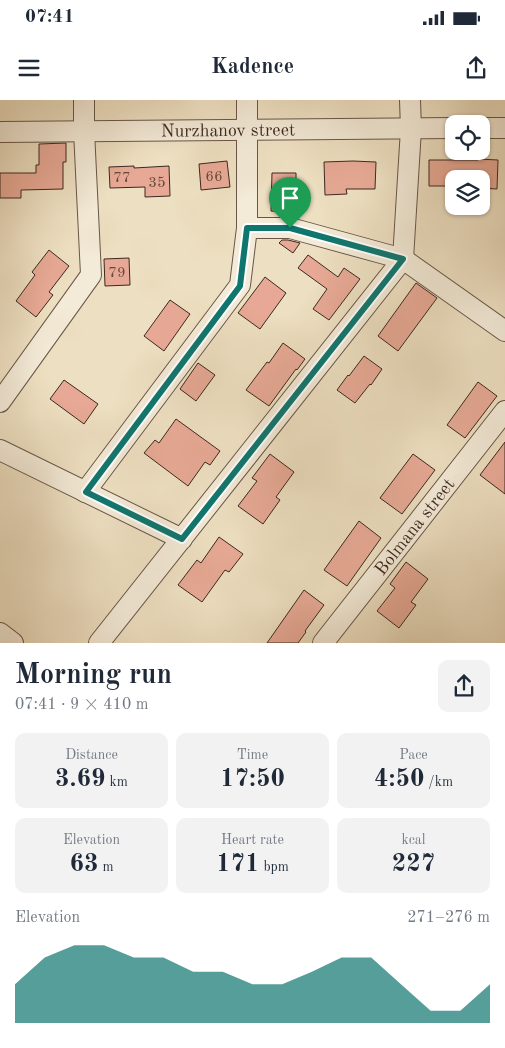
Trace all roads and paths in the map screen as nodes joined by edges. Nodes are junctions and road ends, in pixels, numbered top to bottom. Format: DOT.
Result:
graph roads {
  1 [pos="84,100"];
  2 [pos="247,100"];
  3 [pos="410,100"];
  4 [pos="411,128"];
  5 [pos="445,128"];
  6 [pos="490,128"];
  7 [pos="505,128"];
  8 [pos="248,130"];
  9 [pos="84,131"];
  10 [pos="0,132"];
  11 [pos="247,228"];
  12 [pos="403,259"];
  13 [pos="505,332"];
  14 [pos="0,402"];
  15 [pos="505,411"];
  16 [pos="0,450"];
  17 [pos="86,492"];
  18 [pos="182,539"];
  19 [pos="0,633"];
  20 [pos="13,643"];
  21 [pos="99,643"];
  22 [pos="323,643"];
  1 -- 9 [label="street"];
  2 -- 8 [label="street"];
  3 -- 4 [label="street"];
  4 -- 5 [label="street, Nurzhanov street"];
  4 -- 8 [label="street, Nurzhanov street"];
  4 -- 12 [label="street"];
  6 -- 7 [label="street"];
  8 -- 9 [label="street, Nurzhanov street"];
  8 -- 11 [label="street"];
  9 -- 10 [label="street, Nurzhanov street"];
  9 -- 14 [label="street"];
  11 -- 12 [label="street"];
  11 -- 17 [label="street"];
  12 -- 13 [label="street"];
  12 -- 18 [label="street"];
  15 -- 22 [label="street, Bolmana street"];
  16 -- 17 [label="street"];
  17 -- 18 [label="street"];
  18 -- 21 [label="street"];
  19 -- 20 [label="street"];
}
